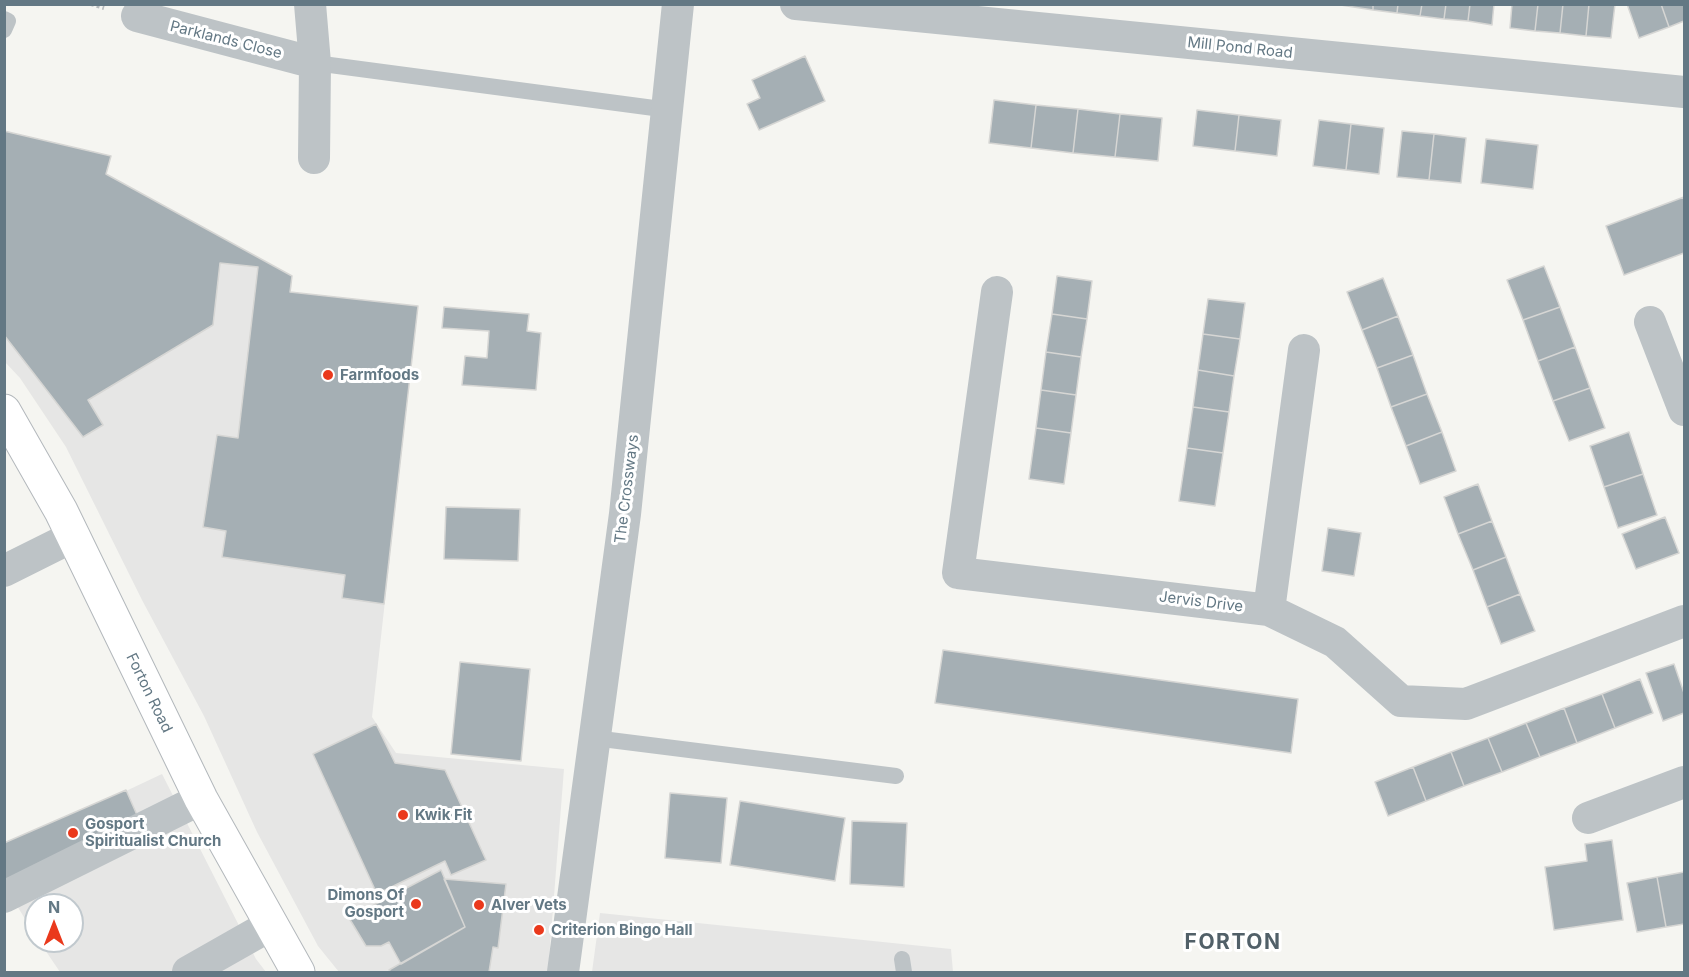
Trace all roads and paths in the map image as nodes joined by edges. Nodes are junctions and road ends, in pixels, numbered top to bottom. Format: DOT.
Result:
graph roads {
  1 [pos="310,4"];
  2 [pos="678,4"];
  3 [pos="796,4"];
  4 [pos="137,16"];
  5 [pos="4,19"];
  6 [pos="4,30"];
  7 [pos="315,63"];
  8 [pos="1684,92"];
  9 [pos="669,110"];
  10 [pos="314,158"];
  11 [pos="998,292"];
  12 [pos="1650,322"];
  13 [pos="1304,350"];
  14 [pos="1684,410"];
  15 [pos="4,411"];
  16 [pos="74,536"];
  17 [pos="4,571"];
  18 [pos="1269,610"];
  19 [pos="1684,621"];
  20 [pos="594,738"];
  21 [pos="896,776"];
  22 [pos="1684,782"];
  23 [pos="201,799"];
  24 [pos="1588,818"];
  25 [pos="4,897"];
  26 [pos="270,926"];
  27 [pos="188,972"];
  28 [pos="298,972"];
  29 [pos="563,972"];
  1 -- 7 [label="street"];
  2 -- 9 [label="street, The Crossways"];
  3 -- 8 [label="street, Mill Pond Road"];
  4 -- 7 [label="street, Parklands Close"];
  5 -- 6 [label="lane"];
  7 -- 9 [label="lane"];
  7 -- 10 [label="street"];
  9 -- 20 [label="street, The Crossways"];
  11 -- 18 [label="street, Jervis Drive"];
  12 -- 14 [label="street"];
  13 -- 18 [label="street"];
  15 -- 16 [label="main road, Forton Road"];
  16 -- 17 [label="street"];
  16 -- 23 [label="main road, Forton Road"];
  18 -- 19 [label="street, Jervis Drive"];
  20 -- 21 [label="lane"];
  20 -- 29 [label="street, The Crossways"];
  22 -- 24 [label="street"];
  23 -- 25 [label="street"];
  23 -- 26 [label="main road, Forton Road"];
  26 -- 27 [label="street"];
  26 -- 28 [label="main road, Forton Road"];
}
